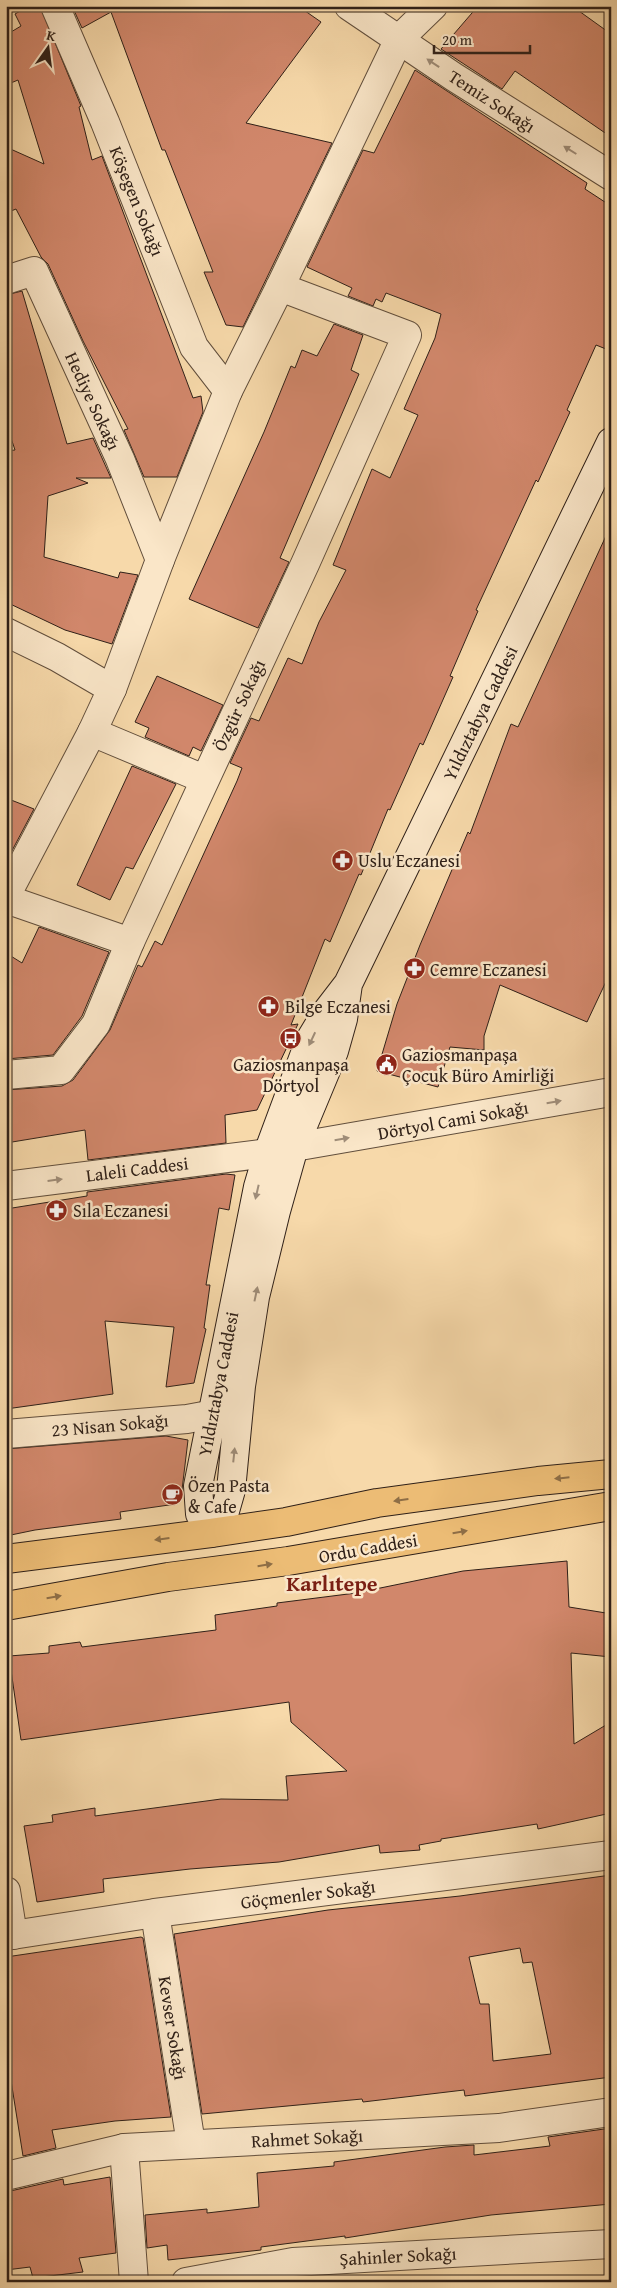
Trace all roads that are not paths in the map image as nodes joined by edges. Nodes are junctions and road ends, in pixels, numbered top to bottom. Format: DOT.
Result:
graph roads {
  1 [pos="55,6"];
  2 [pos="349,6"];
  3 [pos="433,6"];
  4 [pos="399,39"];
  5 [pos="611,176"];
  6 [pos="6,280"];
  7 [pos="280,288"];
  8 [pos="228,391"];
  9 [pos="611,442"];
  10 [pos="160,560"];
  11 [pos="6,632"];
  12 [pos="112,690"];
  13 [pos="92,732"];
  14 [pos="204,779"];
  15 [pos="6,898"];
  16 [pos="130,942"];
  17 [pos="348,984"];
  18 [pos="6,1076"];
  19 [pos="611,1092"];
  20 [pos="294,1147"];
  21 [pos="268,1153"];
  22 [pos="6,1186"];
  23 [pos="214,1414"];
  24 [pos="6,1434"];
  25 [pos="611,1474"];
  26 [pos="611,1506"];
  27 [pos="211,1533"];
  28 [pos="6,1559"];
  29 [pos="217,1572"];
  30 [pos="6,1606"];
  31 [pos="611,1855"];
  32 [pos="6,1891"];
  33 [pos="156,1913"];
  34 [pos="10,1936"];
  35 [pos="611,2112"];
  36 [pos="192,2144"];
  37 [pos="124,2148"];
  38 [pos="6,2176"];
  39 [pos="611,2244"];
  40 [pos="294,2272"];
  41 [pos="134,2282"];
  42 [pos="186,2282"];
  1 -- 8 [label="street, Köşegen Sokağı"];
  2 -- 4 [label="street, Temiz Sokağı"];
  3 -- 4 [label="street"];
  5 -- 4 [label="street, Temiz Sokağı, one-way"];
  4 -- 7 [label="street"];
  6 -- 10 [label="street, Hediye Sokağı"];
  7 -- 8 [label="street"];
  7 -- 14 [label="street, Özgür Sokağı"];
  8 -- 10 [label="street"];
  9 -- 17 [label="street, Yıldıztabya Caddesi"];
  10 -- 12 [label="street"];
  11 -- 12 [label="street"];
  12 -- 13 [label="street"];
  13 -- 14 [label="street"];
  13 -- 15 [label="street"];
  14 -- 16 [label="street, Özgür Sokağı"];
  15 -- 16 [label="street"];
  16 -- 18 [label="street, Özgür Sokağı"];
  17 -- 20 [label="street, Yıldıztabya Caddesi"];
  17 -- 21 [label="street, Yıldıztabya Caddesi, one-way"];
  20 -- 19 [label="street, Dörtyol Cami Sokağı, one-way"];
  20 -- 21 [label="street, Dörtyol Cami Sokağı"];
  27 -- 20 [label="street, Yıldıztabya Caddesi, one-way"];
  22 -- 21 [label="street, Laleli Caddesi, one-way"];
  21 -- 23 [label="street, Yıldıztabya Caddesi, one-way"];
  23 -- 24 [label="street, 23 Nisan Sokağı"];
  23 -- 27 [label="street, Yıldıztabya Caddesi"];
  25 -- 27 [label="main road, one-way"];
  29 -- 26 [label="main road, Ordu Caddesi, one-way"];
  27 -- 28 [label="main road, one-way"];
  27 -- 29 [label="main road"];
  30 -- 29 [label="main road, Ordu Caddesi, one-way"];
  31 -- 33 [label="street, Göçmenler Sokağı"];
  32 -- 34 [label="street"];
  33 -- 34 [label="street, Göçmenler Sokağı"];
  33 -- 36 [label="street, Kevser Sokağı"];
  35 -- 36 [label="street, Rahmet Sokağı"];
  36 -- 37 [label="street, Rahmet Sokağı"];
  37 -- 38 [label="street, Rahmet Sokağı"];
  37 -- 41 [label="street"];
  39 -- 40 [label="street, Şahinler Sokağı"];
  40 -- 42 [label="street, Şahinler Sokağı"];
}
